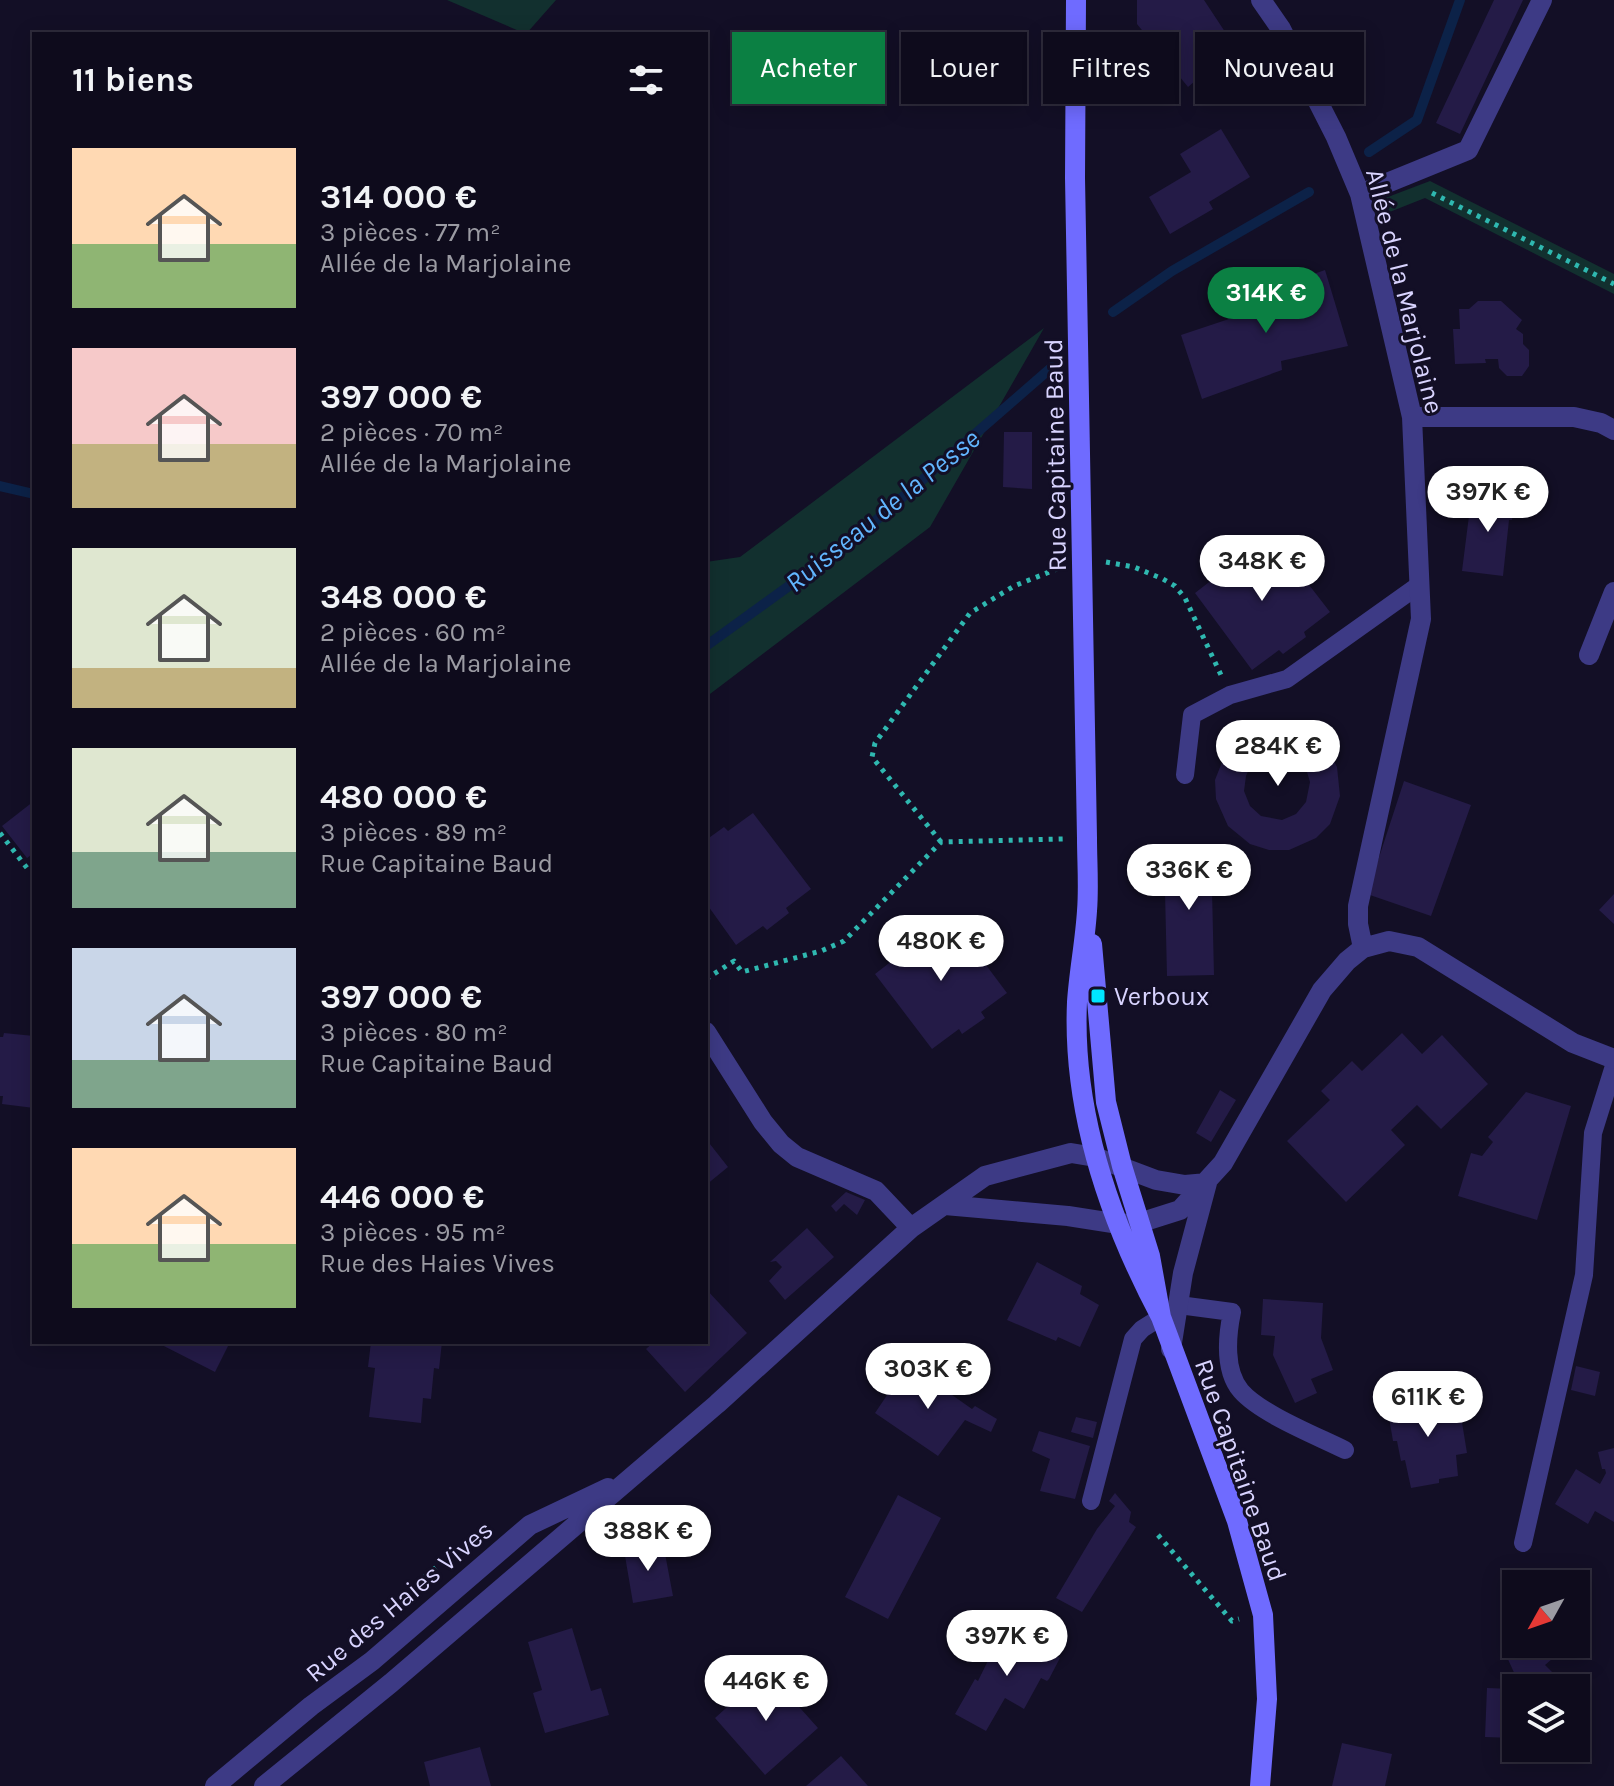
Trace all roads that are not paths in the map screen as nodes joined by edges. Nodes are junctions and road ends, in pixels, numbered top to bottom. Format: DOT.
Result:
graph roads {
  1 [pos="1076,0"];
  2 [pos="1261,0"];
  3 [pos="1542,0"];
  4 [pos="1360,194"];
  5 [pos="1412,417"];
  6 [pos="1614,430"];
  7 [pos="1419,585"];
  8 [pos="1614,592"];
  9 [pos="1589,655"];
  10 [pos="1185,775"];
  11 [pos="1087,909"];
  12 [pos="1363,948"];
  13 [pos="708,1035"];
  14 [pos="1614,1059"];
  15 [pos="1614,1066"];
  16 [pos="1095,1157"];
  17 [pos="1122,1166"];
  18 [pos="1207,1183"];
  19 [pos="945,1205"];
  20 [pos="1129,1224"];
  21 [pos="911,1228"];
  22 [pos="1179,1305"];
  23 [pos="1161,1317"];
  24 [pos="1171,1349"];
  25 [pos="1345,1450"];
  26 [pos="630,1477"];
  27 [pos="1091,1501"];
  28 [pos="1523,1543"];
  29 [pos="215,1786"];
  30 [pos="264,1786"];
  31 [pos="1260,1786"];
  1 -- 11 [label="main road, Rue Capitaine Baud"];
  2 -- 4 [label="street, Allée de la Marjolaine"];
  3 -- 4 [label="street"];
  4 -- 5 [label="street, Allée de la Marjolaine"];
  5 -- 6 [label="street"];
  5 -- 7 [label="street, Allée de la Marjolaine"];
  7 -- 10 [label="lane"];
  7 -- 12 [label="street, Allée de la Marjolaine"];
  8 -- 9 [label="street"];
  11 -- 16 [label="main road, Rue Capitaine Baud"];
  11 -- 17 [label="main road, Rue Capitaine Baud"];
  12 -- 14 [label="street"];
  12 -- 18 [label="street"];
  13 -- 21 [label="street"];
  15 -- 28 [label="lane"];
  16 -- 17 [label="street"];
  16 -- 19 [label="street, Rue des Haies Vives"];
  16 -- 20 [label="main road, Rue Capitaine Baud"];
  17 -- 18 [label="street"];
  17 -- 20 [label="main road, Rue Capitaine Baud"];
  18 -- 20 [label="street"];
  18 -- 22 [label="street"];
  19 -- 20 [label="street"];
  19 -- 21 [label="street, Rue des Haies Vives"];
  20 -- 23 [label="main road, Rue Capitaine Baud"];
  21 -- 26 [label="street, Rue des Haies Vives"];
  22 -- 24 [label="street"];
  22 -- 25 [label="lane"];
  23 -- 24 [label="main road, Rue Capitaine Baud"];
  23 -- 27 [label="lane"];
  24 -- 31 [label="main road, Rue Capitaine Baud"];
  26 -- 29 [label="street, Rue des Haies Vives"];
  26 -- 30 [label="street, Rue des Haies Vives"];
}
